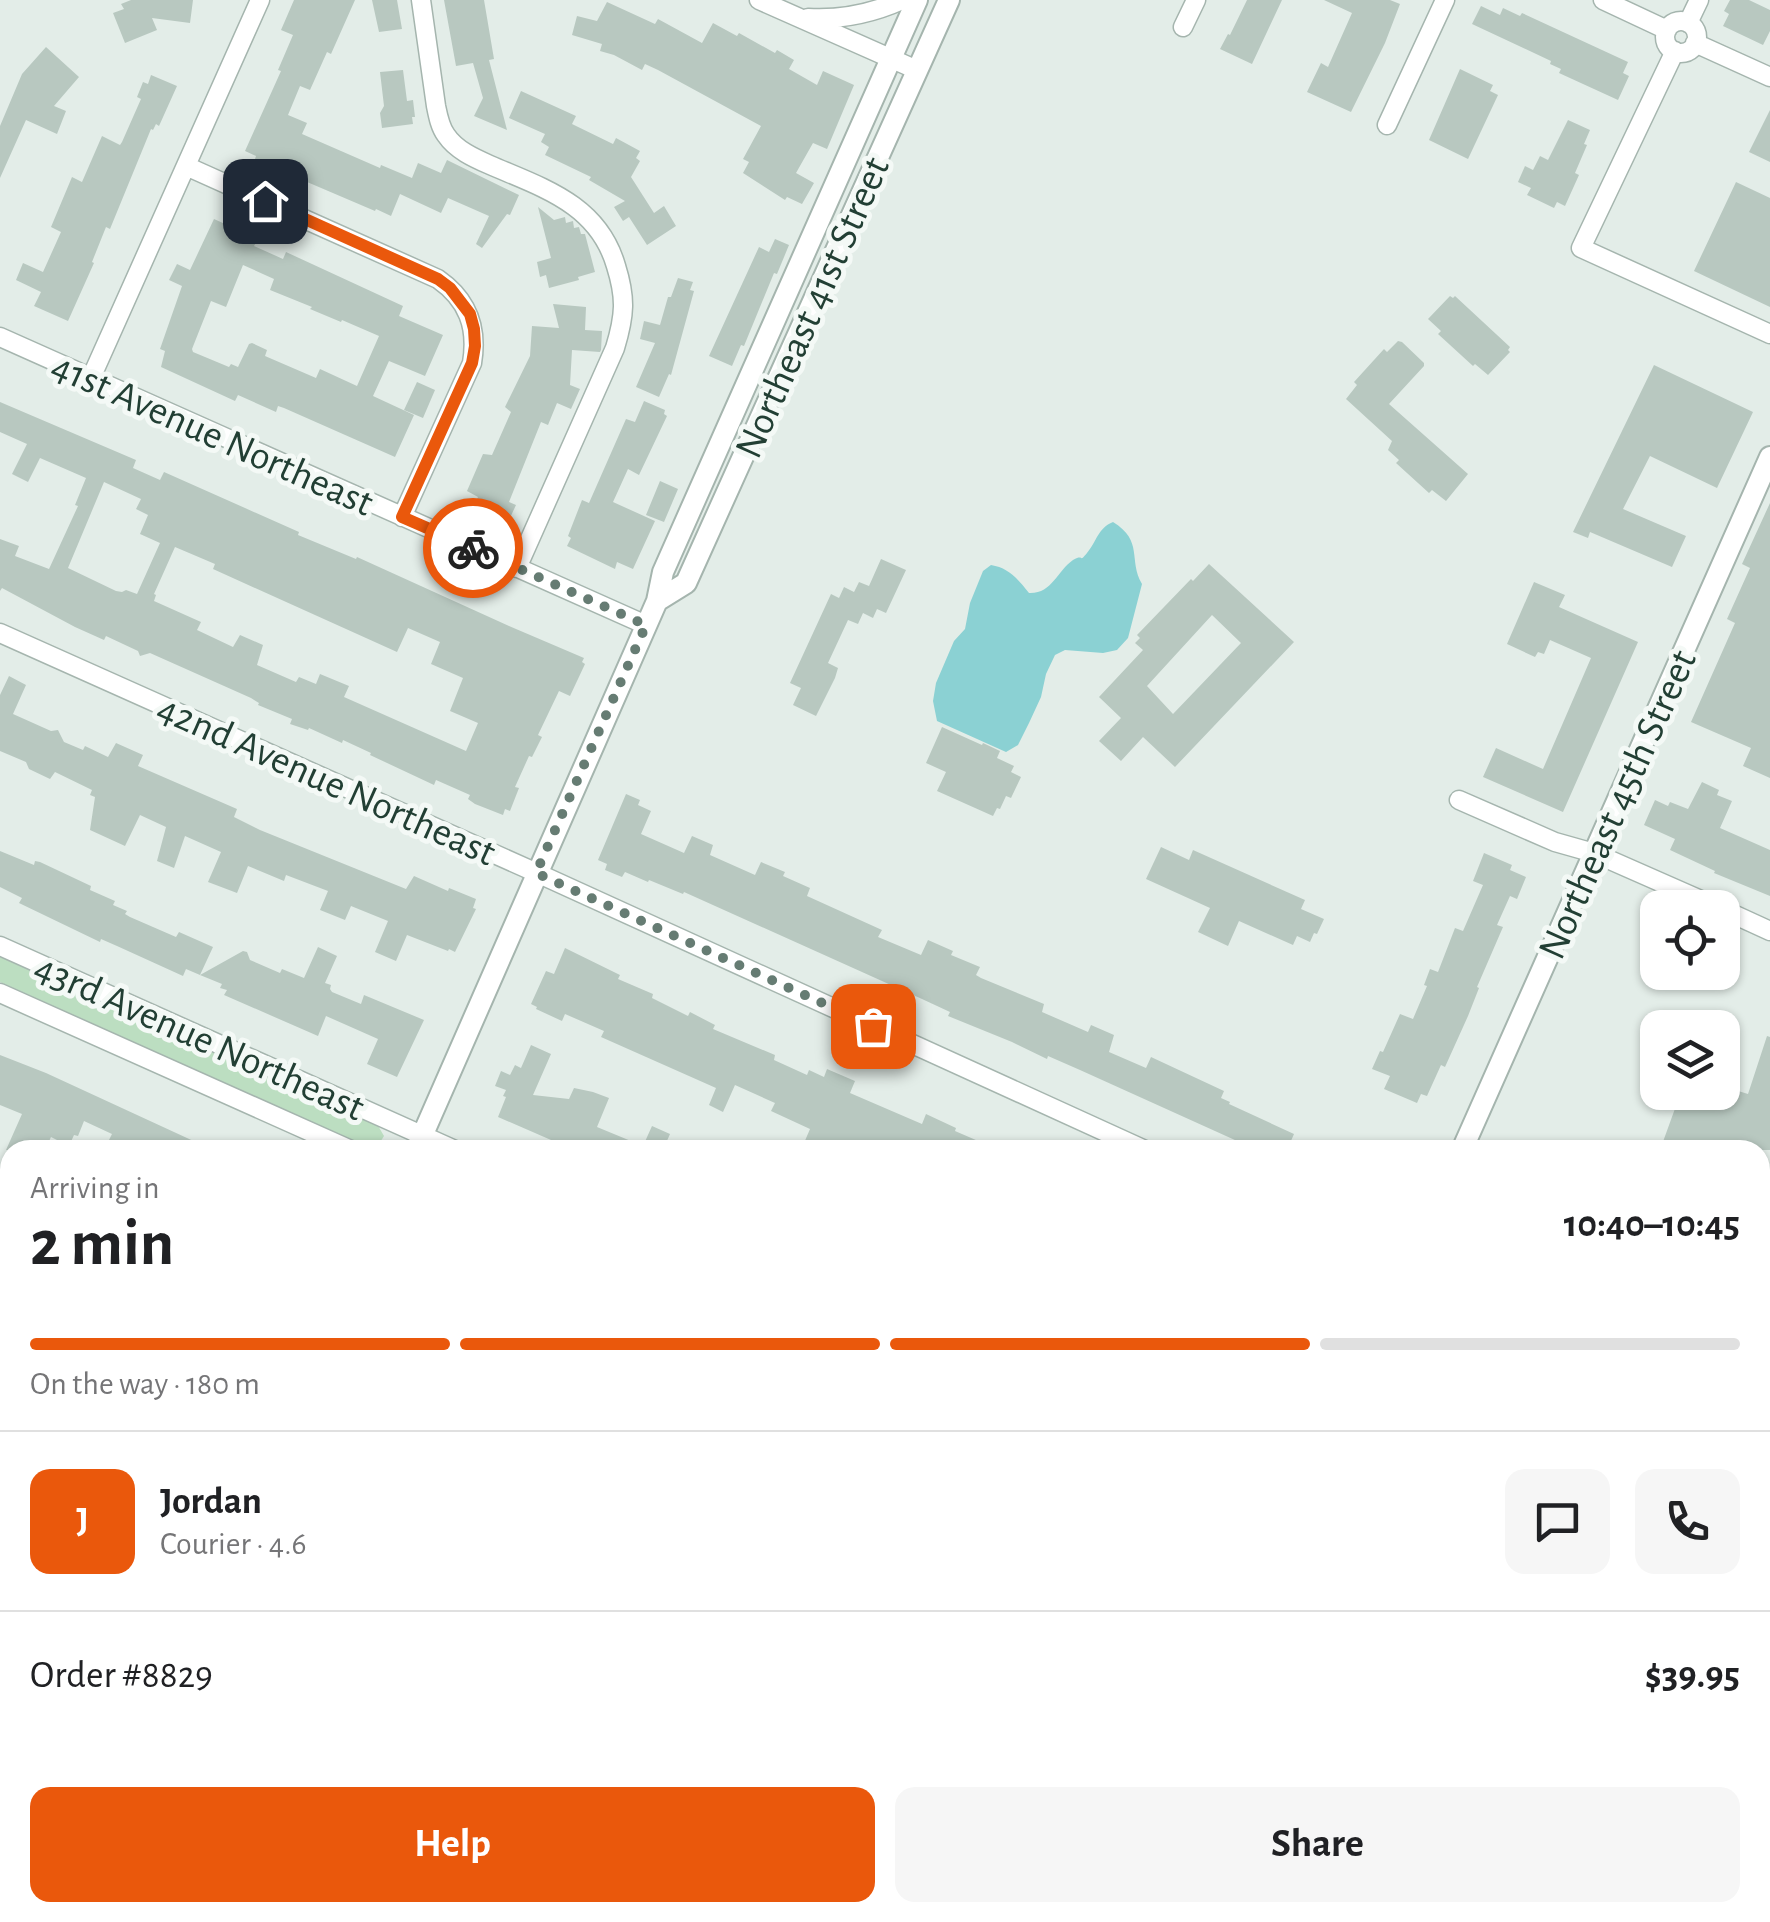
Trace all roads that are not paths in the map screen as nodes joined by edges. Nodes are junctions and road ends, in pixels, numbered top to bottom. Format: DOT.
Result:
graph roads {
  1 [pos="260,0"];
  2 [pos="420,0"];
  3 [pos="759,0"];
  4 [pos="902,0"];
  5 [pos="917,0"];
  6 [pos="948,0"];
  7 [pos="1196,0"];
  8 [pos="1446,0"];
  9 [pos="1602,0"];
  10 [pos="1699,0"];
  11 [pos="798,17"];
  12 [pos="1688,23"];
  13 [pos="1184,27"];
  14 [pos="1667,30"];
  15 [pos="1696,43"];
  16 [pos="1675,51"];
  17 [pos="890,58"];
  18 [pos="918,70"];
  19 [pos="1770,77"];
  20 [pos="1387,124"];
  21 [pos="186,166"];
  22 [pos="1770,334"];
  23 [pos="0,337"];
  24 [pos="91,378"];
  25 [pos="1770,457"];
  26 [pos="402,517"];
  27 [pos="517,568"];
  28 [pos="657,601"];
  29 [pos="646,625"];
  30 [pos="0,632"];
  31 [pos="1459,800"];
  32 [pos="1594,852"];
  33 [pos="536,873"];
  34 [pos="1680,890"];
  35 [pos="1740,917"];
  36 [pos="1770,931"];
  37 [pos="0,946"];
  38 [pos="0,993"];
  39 [pos="328,1140"];
  40 [pos="415,1140"];
  41 [pos="420,1140"];
  42 [pos="1123,1140"];
  43 [pos="1466,1140"];
  1 -- 21 [label="street"];
  2 -- 27 [label="street"];
  3 -- 11 [label="street"];
  4 -- 11 [label="street"];
  5 -- 17 [label="street, Northeast 41st Street"];
  6 -- 18 [label="street, Northeast 41st Street"];
  7 -- 13 [label="street"];
  8 -- 20 [label="street"];
  9 -- 14 [label="street"];
  10 -- 12 [label="street"];
  11 -- 17 [label="street"];
  12 -- 14 [label="street"];
  12 -- 15 [label="street"];
  14 -- 16 [label="street"];
  15 -- 16 [label="street"];
  15 -- 19 [label="street"];
  16 -- 22 [label="street"];
  17 -- 18 [label="street"];
  17 -- 28 [label="street, Northeast 41st Street"];
  18 -- 28 [label="street, Northeast 41st Street"];
  21 -- 24 [label="street"];
  21 -- 26 [label="street"];
  23 -- 24 [label="street, 41st Avenue Northeast"];
  24 -- 26 [label="street, 41st Avenue Northeast"];
  25 -- 32 [label="street, Northeast 45th Street"];
  26 -- 27 [label="street, 41st Avenue Northeast"];
  27 -- 29 [label="street, 41st Avenue Northeast"];
  28 -- 29 [label="street, Northeast 41st Street"];
  29 -- 33 [label="street, Northeast 41st Street"];
  30 -- 33 [label="street, 42nd Avenue Northeast"];
  31 -- 32 [label="street"];
  32 -- 34 [label="street"];
  32 -- 43 [label="street, Northeast 45th Street"];
  33 -- 41 [label="street, Northeast 41st Street"];
  33 -- 42 [label="street, 42nd Avenue Northeast"];
  35 -- 36 [label="street"];
  37 -- 40 [label="street, 43rd Avenue Northeast"];
  38 -- 39 [label="street, 43rd Avenue Northeast"];
}
